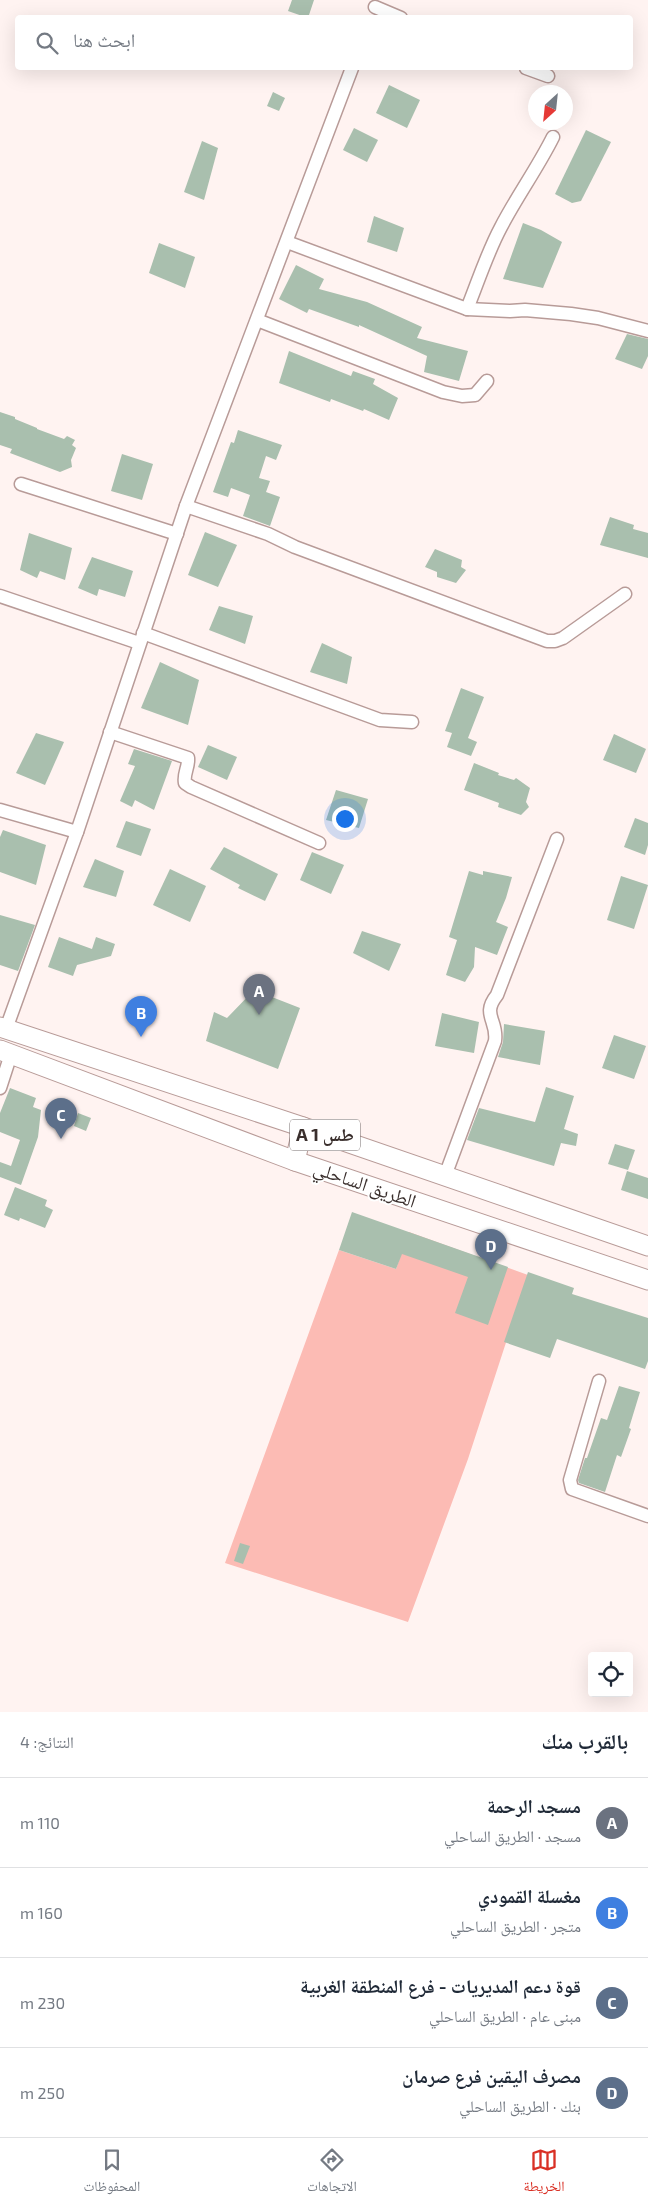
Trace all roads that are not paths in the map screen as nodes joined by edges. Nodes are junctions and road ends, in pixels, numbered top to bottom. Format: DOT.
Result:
graph roads {
  1 [pos="374,8"];
  2 [pos="393,15"];
  3 [pos="351,70"];
  4 [pos="532,70"];
  5 [pos="548,76"];
  6 [pos="553,137"];
  7 [pos="287,242"];
  8 [pos="468,309"];
  9 [pos="257,320"];
  10 [pos="648,331"];
  11 [pos="487,380"];
  12 [pos="21,484"];
  13 [pos="186,506"];
  14 [pos="177,534"];
  15 [pos="625,594"];
  16 [pos="0,596"];
  17 [pos="141,638"];
  18 [pos="412,722"];
  19 [pos="110,732"];
  20 [pos="0,810"];
  21 [pos="77,832"];
  22 [pos="557,839"];
  23 [pos="319,843"];
  24 [pos="3,1028"];
  25 [pos="6,1052"];
  26 [pos="0,1088"];
  27 [pos="303,1127"];
  28 [pos="296,1161"];
  29 [pos="446,1176"];
  30 [pos="648,1246"];
  31 [pos="648,1280"];
  32 [pos="599,1381"];
  33 [pos="648,1516"];
  1 -- 2 [label="street"];
  3 -- 7 [label="street"];
  4 -- 5 [label="street"];
  6 -- 8 [label="street"];
  7 -- 8 [label="street"];
  7 -- 9 [label="street"];
  8 -- 10 [label="street"];
  9 -- 11 [label="street"];
  9 -- 13 [label="street"];
  12 -- 14 [label="street"];
  13 -- 14 [label="street"];
  13 -- 15 [label="street"];
  14 -- 17 [label="street"];
  16 -- 17 [label="street"];
  17 -- 18 [label="street"];
  17 -- 19 [label="street"];
  19 -- 21 [label="street"];
  19 -- 23 [label="street"];
  20 -- 21 [label="street"];
  21 -- 24 [label="street"];
  22 -- 29 [label="street"];
  24 -- 27 [label="highway, الطريق الساحلي / A 1 طس"];
  25 -- 26 [label="street"];
  25 -- 28 [label="highway, الطريق الساحلي / A 1 طس"];
  27 -- 28 [label="highway"];
  27 -- 29 [label="highway, الطريق الساحلي / A 1 طس"];
  28 -- 31 [label="highway, الطريق الساحلي / A 1 طس"];
  29 -- 30 [label="highway, الطريق الساحلي / A 1 طس"];
  32 -- 33 [label="street"];
}
